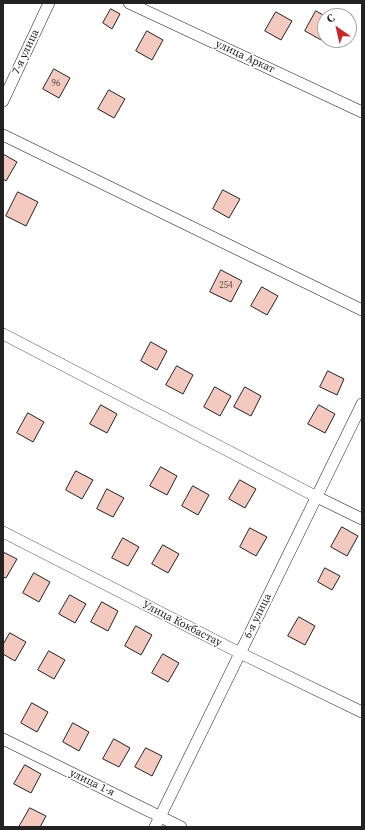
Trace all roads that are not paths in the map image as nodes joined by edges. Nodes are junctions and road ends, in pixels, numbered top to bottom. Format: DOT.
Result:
graph roads {
  1 [pos="49,3"];
  2 [pos="129,3"];
  3 [pos="3,101"];
  4 [pos="362,112"];
  5 [pos="3,135"];
  6 [pos="362,310"];
  7 [pos="3,334"];
  8 [pos="362,404"];
  9 [pos="316,497"];
  10 [pos="362,519"];
  11 [pos="3,532"];
  12 [pos="240,653"];
  13 [pos="362,712"];
  14 [pos="3,739"];
  15 [pos="160,817"];
  16 [pos="155,827"];
  17 [pos="181,827"];
  1 -- 3 [label="street, 7-я улица"];
  2 -- 4 [label="street, улица Аркат"];
  5 -- 6 [label="street"];
  7 -- 9 [label="street"];
  8 -- 9 [label="street, 6-я улица"];
  9 -- 10 [label="street"];
  9 -- 12 [label="street, 6-я улица"];
  11 -- 12 [label="street, Улица Кокбастау"];
  12 -- 13 [label="street, Улица Кокбастау"];
  12 -- 15 [label="street, 6-я улица"];
  14 -- 15 [label="street, улица 1-я"];
  15 -- 16 [label="street, 6-я улица"];
  15 -- 17 [label="street, улица 1-я"];
}
